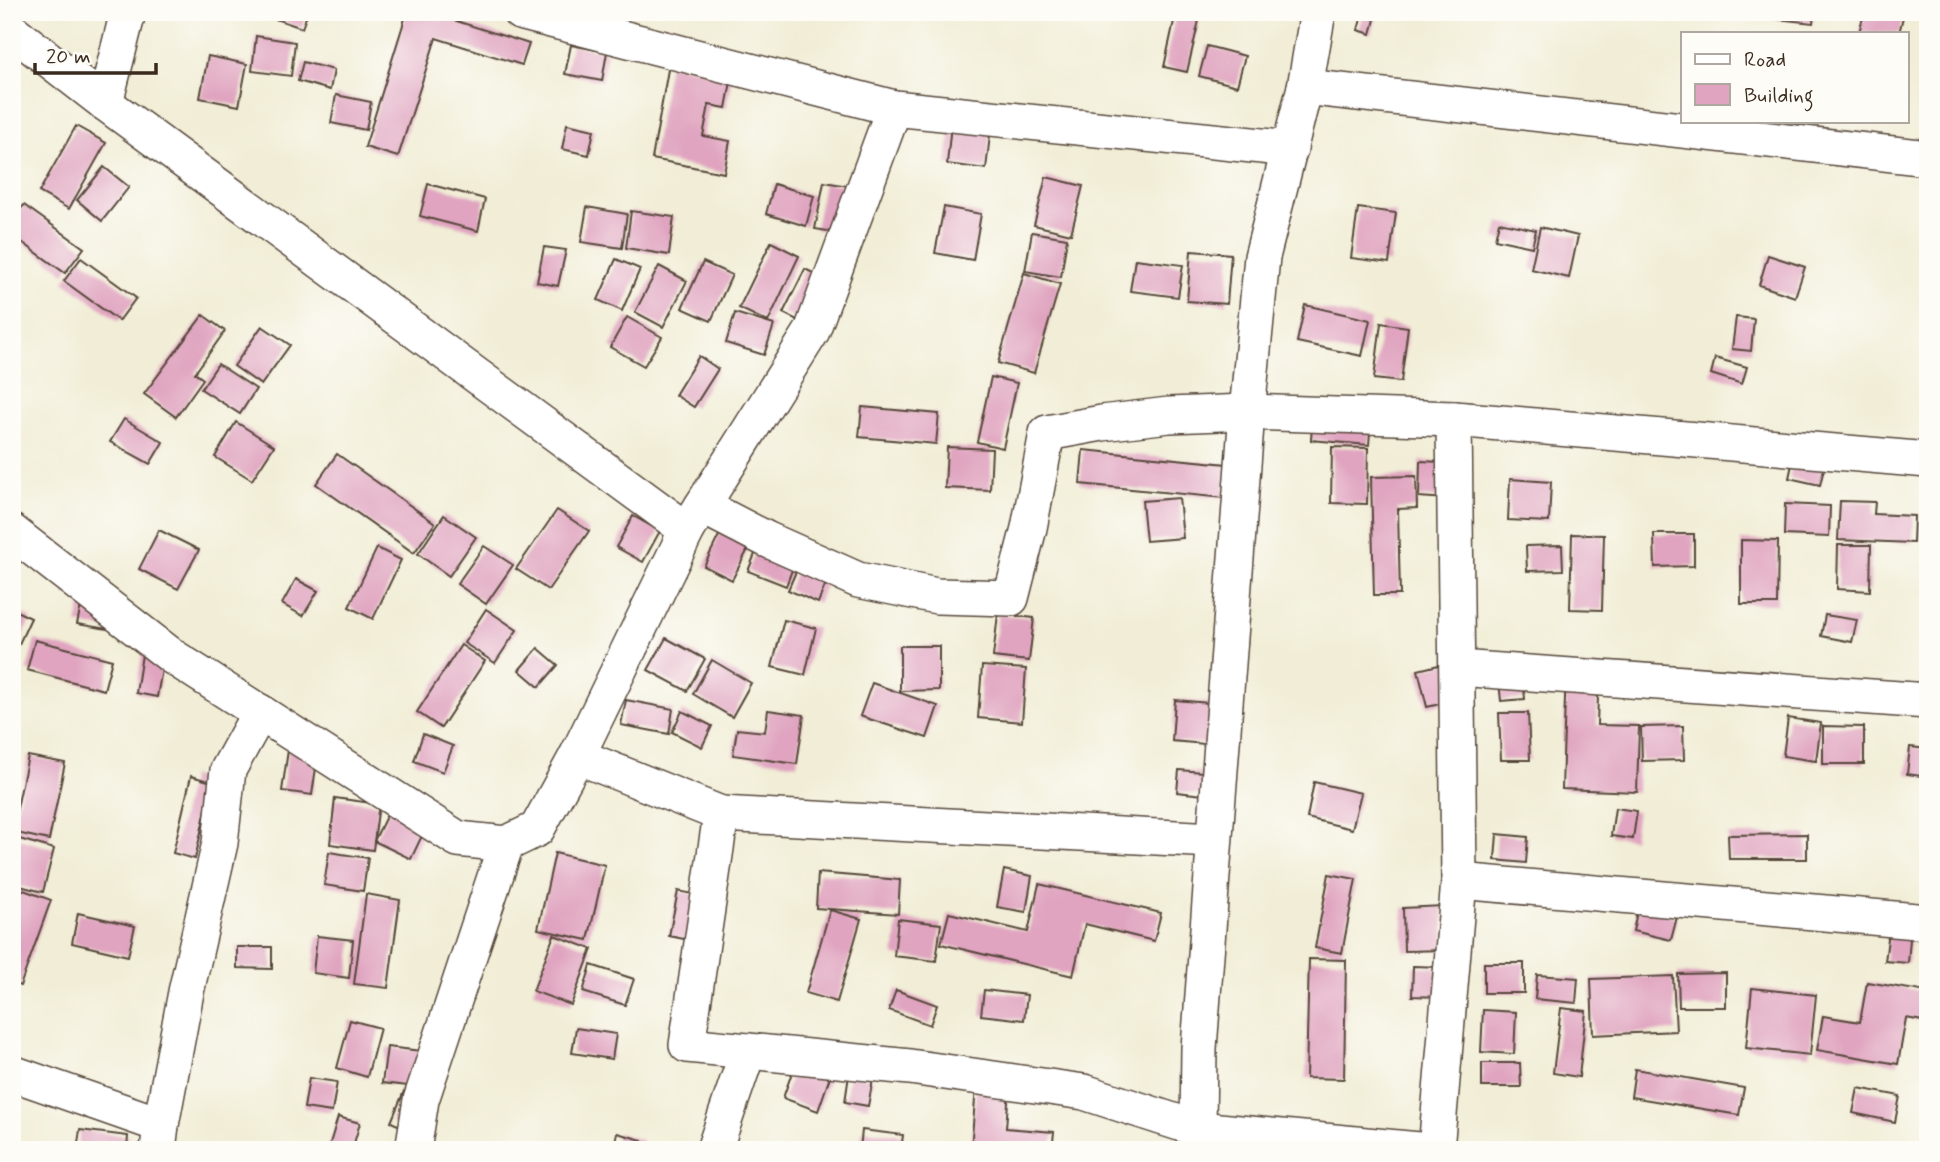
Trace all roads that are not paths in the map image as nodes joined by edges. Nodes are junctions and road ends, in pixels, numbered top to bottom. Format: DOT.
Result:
graph roads {
  1 [pos="128,12"];
  2 [pos="520,12"];
  3 [pos="1318,12"];
  4 [pos="12,31"];
  5 [pos="1305,87"];
  6 [pos="105,103"];
  7 [pos="894,107"];
  8 [pos="1290,149"];
  9 [pos="1928,158"];
  10 [pos="1247,412"];
  11 [pos="1454,419"];
  12 [pos="1928,460"];
  13 [pos="695,518"];
  14 [pos="12,532"];
  15 [pos="1458,668"];
  16 [pos="1928,701"];
  17 [pos="260,712"];
  18 [pos="577,756"];
  19 [pos="720,814"];
  20 [pos="1214,840"];
  21 [pos="506,844"];
  22 [pos="1459,881"];
  23 [pos="1928,922"];
  24 [pos="748,1051"];
  25 [pos="12,1073"];
  26 [pos="159,1138"];
  27 [pos="1201,1139"];
  28 [pos="413,1150"];
  29 [pos="714,1150"];
  30 [pos="1419,1150"];
  31 [pos="1436,1150"];
  1 -- 6 [label="street"];
  2 -- 7 [label="street"];
  3 -- 5 [label="street"];
  4 -- 6 [label="street"];
  5 -- 8 [label="street"];
  5 -- 9 [label="street"];
  6 -- 13 [label="street"];
  7 -- 8 [label="street"];
  7 -- 13 [label="street"];
  8 -- 10 [label="street"];
  10 -- 11 [label="street"];
  10 -- 13 [label="street"];
  10 -- 20 [label="street"];
  11 -- 12 [label="street"];
  11 -- 15 [label="street"];
  13 -- 18 [label="street"];
  14 -- 17 [label="street"];
  15 -- 16 [label="street"];
  15 -- 22 [label="street"];
  17 -- 21 [label="street"];
  17 -- 26 [label="street"];
  18 -- 19 [label="street"];
  18 -- 21 [label="street"];
  19 -- 20 [label="street"];
  19 -- 24 [label="street"];
  20 -- 27 [label="street"];
  21 -- 28 [label="street"];
  22 -- 23 [label="street"];
  22 -- 31 [label="street"];
  24 -- 27 [label="street"];
  24 -- 29 [label="street"];
  25 -- 26 [label="street"];
  27 -- 30 [label="street"];
}
